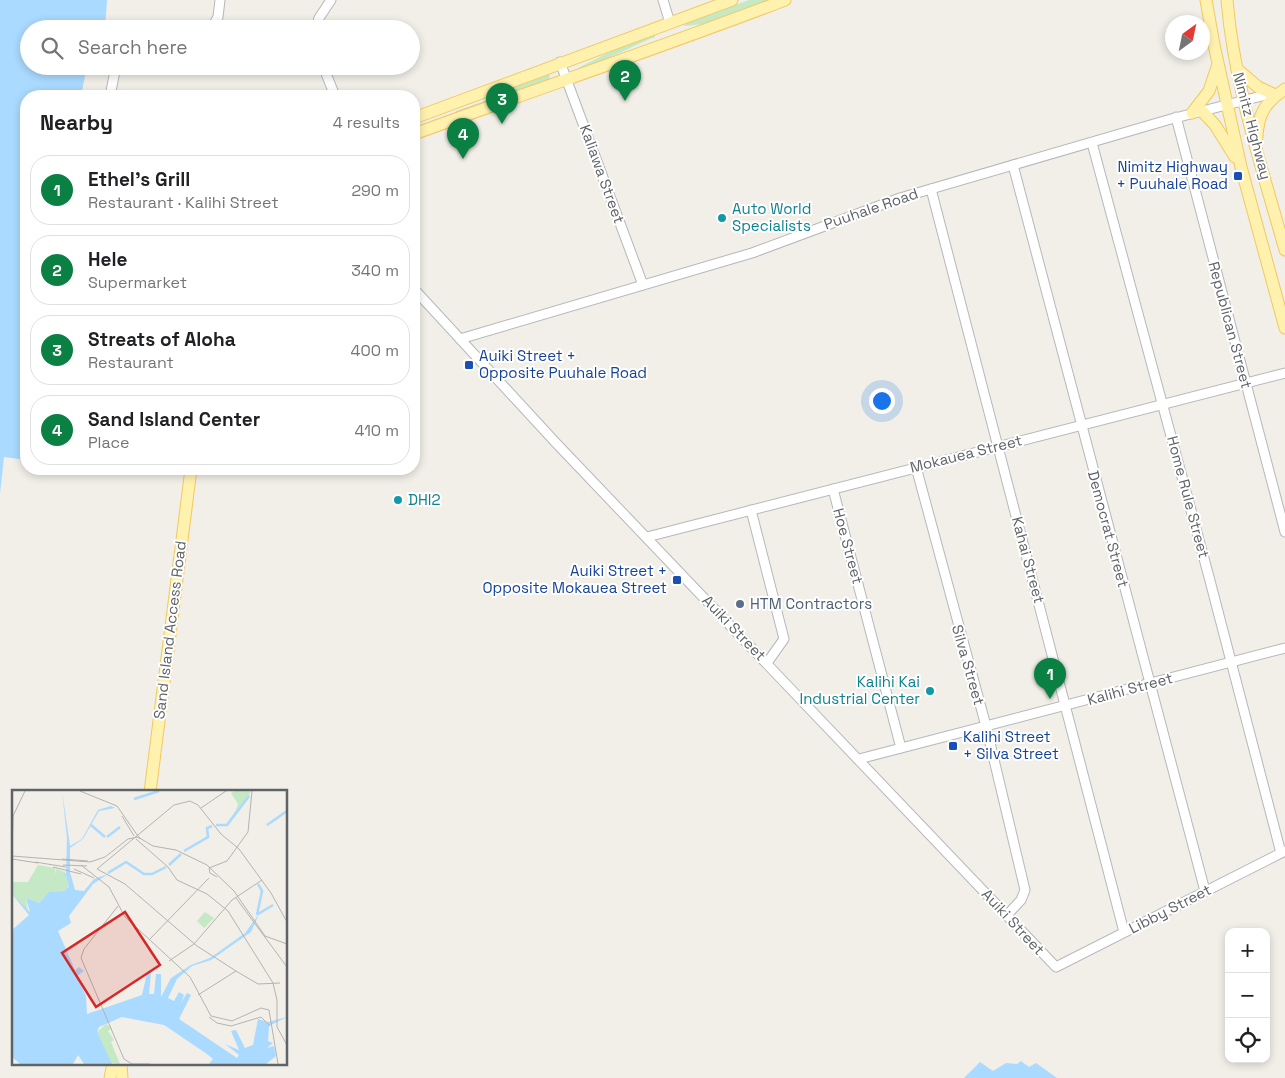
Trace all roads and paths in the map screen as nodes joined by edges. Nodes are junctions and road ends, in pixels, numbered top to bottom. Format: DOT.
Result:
graph roads {
  1 [pos="220,0"];
  2 [pos="330,0"];
  3 [pos="662,0"];
  4 [pos="732,0"];
  5 [pos="784,0"];
  6 [pos="1206,0"];
  7 [pos="1227,0"];
  8 [pos="216,20"];
  9 [pos="318,20"];
  10 [pos="670,23"];
  11 [pos="677,41"];
  12 [pos="560,62"];
  13 [pos="1218,65"];
  14 [pos="1237,69"];
  15 [pos="114,75"];
  16 [pos="327,75"];
  17 [pos="565,79"];
  18 [pos="1285,89"];
  19 [pos="111,90"];
  20 [pos="333,90"];
  21 [pos="1271,93"];
  22 [pos="1244,100"];
  23 [pos="1227,104"];
  24 [pos="446,106"];
  25 [pos="1197,112"];
  26 [pos="420,116"];
  27 [pos="1176,117"];
  28 [pos="452,120"];
  29 [pos="420,132"];
  30 [pos="1092,142"];
  31 [pos="1256,146"];
  32 [pos="1013,166"];
  33 [pos="1241,167"];
  34 [pos="931,189"];
  35 [pos="1285,250"];
  36 [pos="643,285"];
  37 [pos="420,296"];
  38 [pos="1285,328"];
  39 [pos="460,339"];
  40 [pos="1285,373"];
  41 [pos="1246,383"];
  42 [pos="1163,405"];
  43 [pos="1081,426"];
  44 [pos="998,445"];
  45 [pos="916,467"];
  46 [pos="190,475"];
  47 [pos="833,488"];
  48 [pos="750,510"];
  49 [pos="1285,532"];
  50 [pos="647,537"];
  51 [pos="1285,648"];
  52 [pos="1231,662"];
  53 [pos="767,663"];
  54 [pos="1149,684"];
  55 [pos="1066,705"];
  56 [pos="986,726"];
  57 [pos="901,748"];
  58 [pos="859,759"];
  59 [pos="150,790"];
  60 [pos="1283,852"];
  61 [pos="1205,892"];
  62 [pos="1007,915"];
  63 [pos="1124,932"];
  64 [pos="1056,967"];
  1 -- 8 [label="street"];
  2 -- 9 [label="street"];
  3 -- 10 [label="street"];
  4 -- 10 [label="main road"];
  5 -- 11 [label="main road"];
  6 -- 13 [label="main road, Nimitz Highway"];
  7 -- 14 [label="main road, Nimitz Highway"];
  10 -- 11 [label="main road"];
  10 -- 12 [label="main road"];
  11 -- 17 [label="main road"];
  12 -- 17 [label="street, Kaliawa Street"];
  12 -- 24 [label="main road"];
  13 -- 23 [label="main road, Nimitz Highway"];
  13 -- 25 [label="main road"];
  14 -- 21 [label="main road"];
  14 -- 22 [label="main road, Nimitz Highway"];
  15 -- 19 [label="street"];
  16 -- 20 [label="street"];
  17 -- 28 [label="main road"];
  17 -- 36 [label="street, Kaliawa Street"];
  18 -- 21 [label="street, Puuhale Road"];
  18 -- 31 [label="main road"];
  21 -- 22 [label="street, Puuhale Road"];
  22 -- 23 [label="street, Puuhale Road"];
  22 -- 31 [label="main road, Nimitz Highway"];
  23 -- 25 [label="street, Puuhale Road"];
  23 -- 33 [label="main road, Nimitz Highway"];
  24 -- 26 [label="main road"];
  24 -- 28 [label="main road"];
  25 -- 27 [label="street, Puuhale Road"];
  25 -- 33 [label="main road"];
  27 -- 30 [label="street, Puuhale Road"];
  27 -- 41 [label="street, Republican Street"];
  28 -- 29 [label="main road"];
  30 -- 32 [label="street, Puuhale Road"];
  30 -- 42 [label="street, Home Rule Street"];
  31 -- 35 [label="main road, Nimitz Highway"];
  32 -- 34 [label="street, Puuhale Road"];
  32 -- 43 [label="street, Democrat Street"];
  33 -- 38 [label="main road, Nimitz Highway"];
  34 -- 36 [label="street, Puuhale Road"];
  34 -- 44 [label="street, Kahai Street"];
  36 -- 39 [label="street, Puuhale Road"];
  37 -- 39 [label="street, Auiki Street"];
  39 -- 50 [label="street, Auiki Street"];
  40 -- 41 [label="street, Mokauea Street"];
  41 -- 42 [label="street, Mokauea Street"];
  41 -- 49 [label="street, Republican Street"];
  42 -- 43 [label="street, Mokauea Street"];
  42 -- 52 [label="street, Home Rule Street"];
  43 -- 44 [label="street, Mokauea Street"];
  43 -- 54 [label="street, Democrat Street"];
  44 -- 45 [label="street, Mokauea Street"];
  44 -- 55 [label="street, Kahai Street"];
  45 -- 47 [label="street, Mokauea Street"];
  45 -- 56 [label="street, Silva Street"];
  46 -- 59 [label="main road, Sand Island Access Road"];
  47 -- 48 [label="street, Mokauea Street"];
  47 -- 57 [label="street, Hoe Street"];
  48 -- 50 [label="street, Mokauea Street"];
  48 -- 53 [label="street"];
  50 -- 53 [label="street, Auiki Street"];
  51 -- 52 [label="street, Kalihi Street"];
  52 -- 54 [label="street, Kalihi Street"];
  52 -- 60 [label="street, Home Rule Street"];
  53 -- 58 [label="street, Auiki Street"];
  54 -- 55 [label="street, Kalihi Street"];
  54 -- 61 [label="street, Democrat Street"];
  55 -- 56 [label="street, Kalihi Street"];
  55 -- 63 [label="street, Kahai Street"];
  56 -- 57 [label="street, Kalihi Street"];
  56 -- 62 [label="street, Silva Street"];
  57 -- 58 [label="street, Kalihi Street"];
  58 -- 62 [label="street, Auiki Street"];
  60 -- 61 [label="street, Libby Street"];
  61 -- 63 [label="street, Libby Street"];
  62 -- 64 [label="street, Auiki Street"];
  63 -- 64 [label="street, Libby Street"];
}
